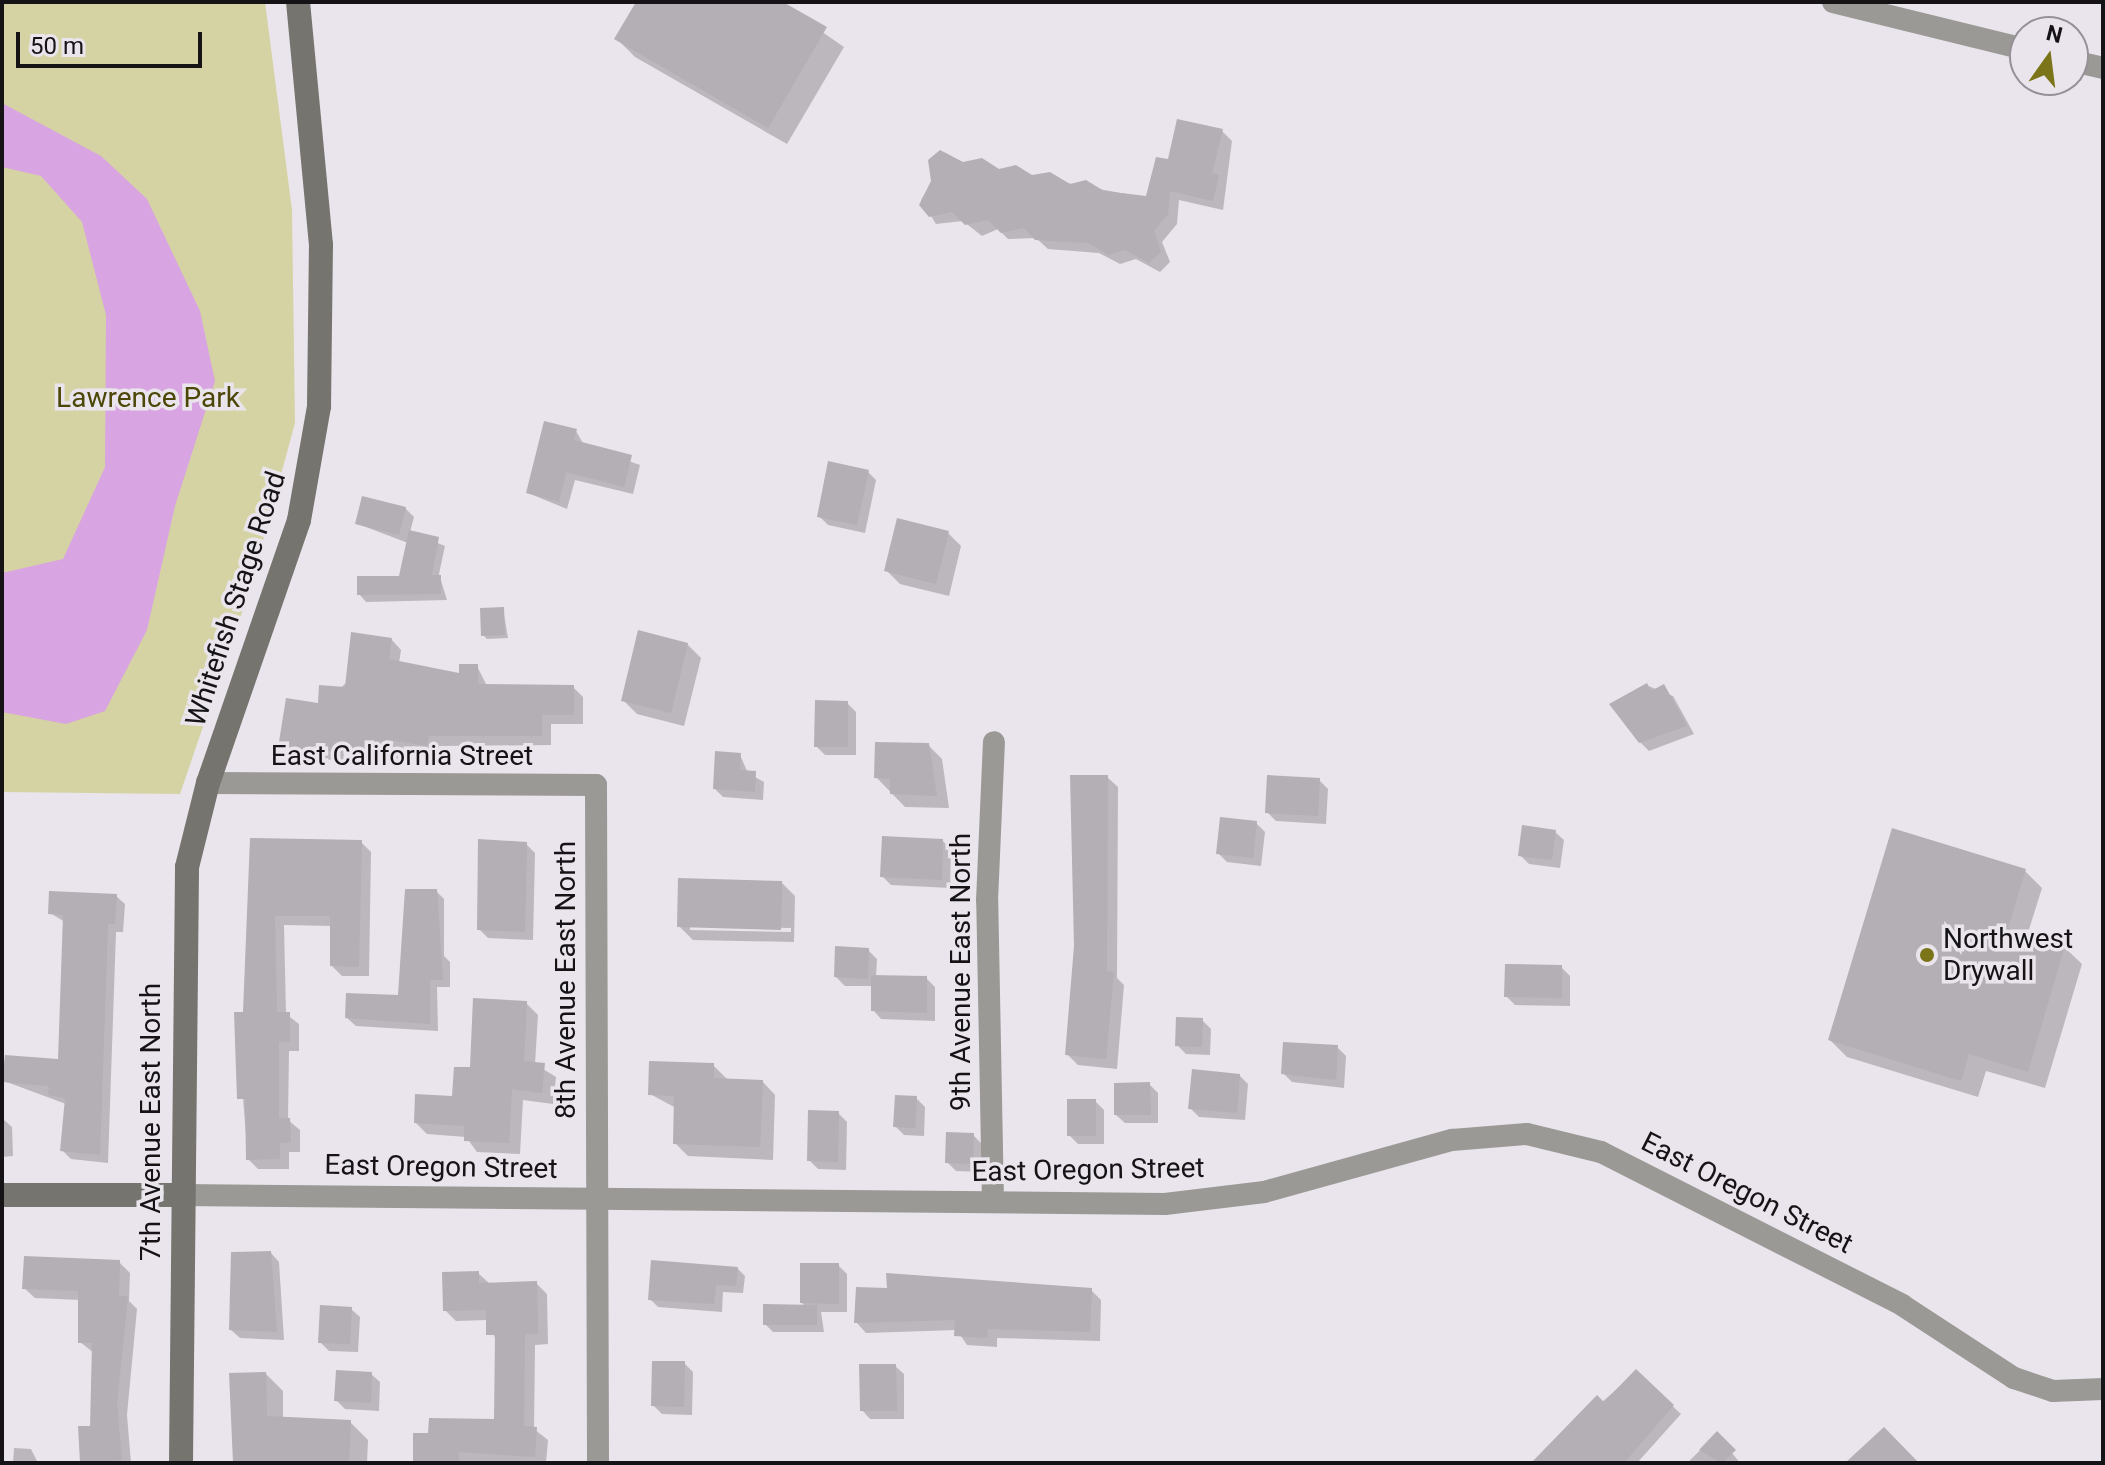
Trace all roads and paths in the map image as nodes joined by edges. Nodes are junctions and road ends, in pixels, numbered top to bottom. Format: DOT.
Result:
graph roads {
  1 [pos="298,2"];
  2 [pos="1833,2"];
  3 [pos="2009,45"];
  4 [pos="994,742"];
  5 [pos="208,783"];
  6 [pos="596,785"];
  7 [pos="2,1195"];
  8 [pos="180,1195"];
  9 [pos="596,1200"];
  10 [pos="993,1202"];
  11 [pos="2103,1389"];
  12 [pos="181,1463"];
  13 [pos="598,1463"];
  1 -- 5 [label="main road, Whitefish Stage Road"];
  2 -- 3 [label="street"];
  4 -- 10 [label="street, 9th Avenue East North"];
  5 -- 6 [label="street, East California Street"];
  5 -- 8 [label="main road, 7th Avenue East North"];
  6 -- 9 [label="street, 8th Avenue East North"];
  7 -- 8 [label="main road, East Oregon Street"];
  8 -- 9 [label="street, East Oregon Street"];
  8 -- 12 [label="main road, 7th Avenue East North"];
  9 -- 10 [label="street, East Oregon Street"];
  9 -- 13 [label="street, 8th Avenue East North"];
  10 -- 11 [label="street, East Oregon Street"];
}
